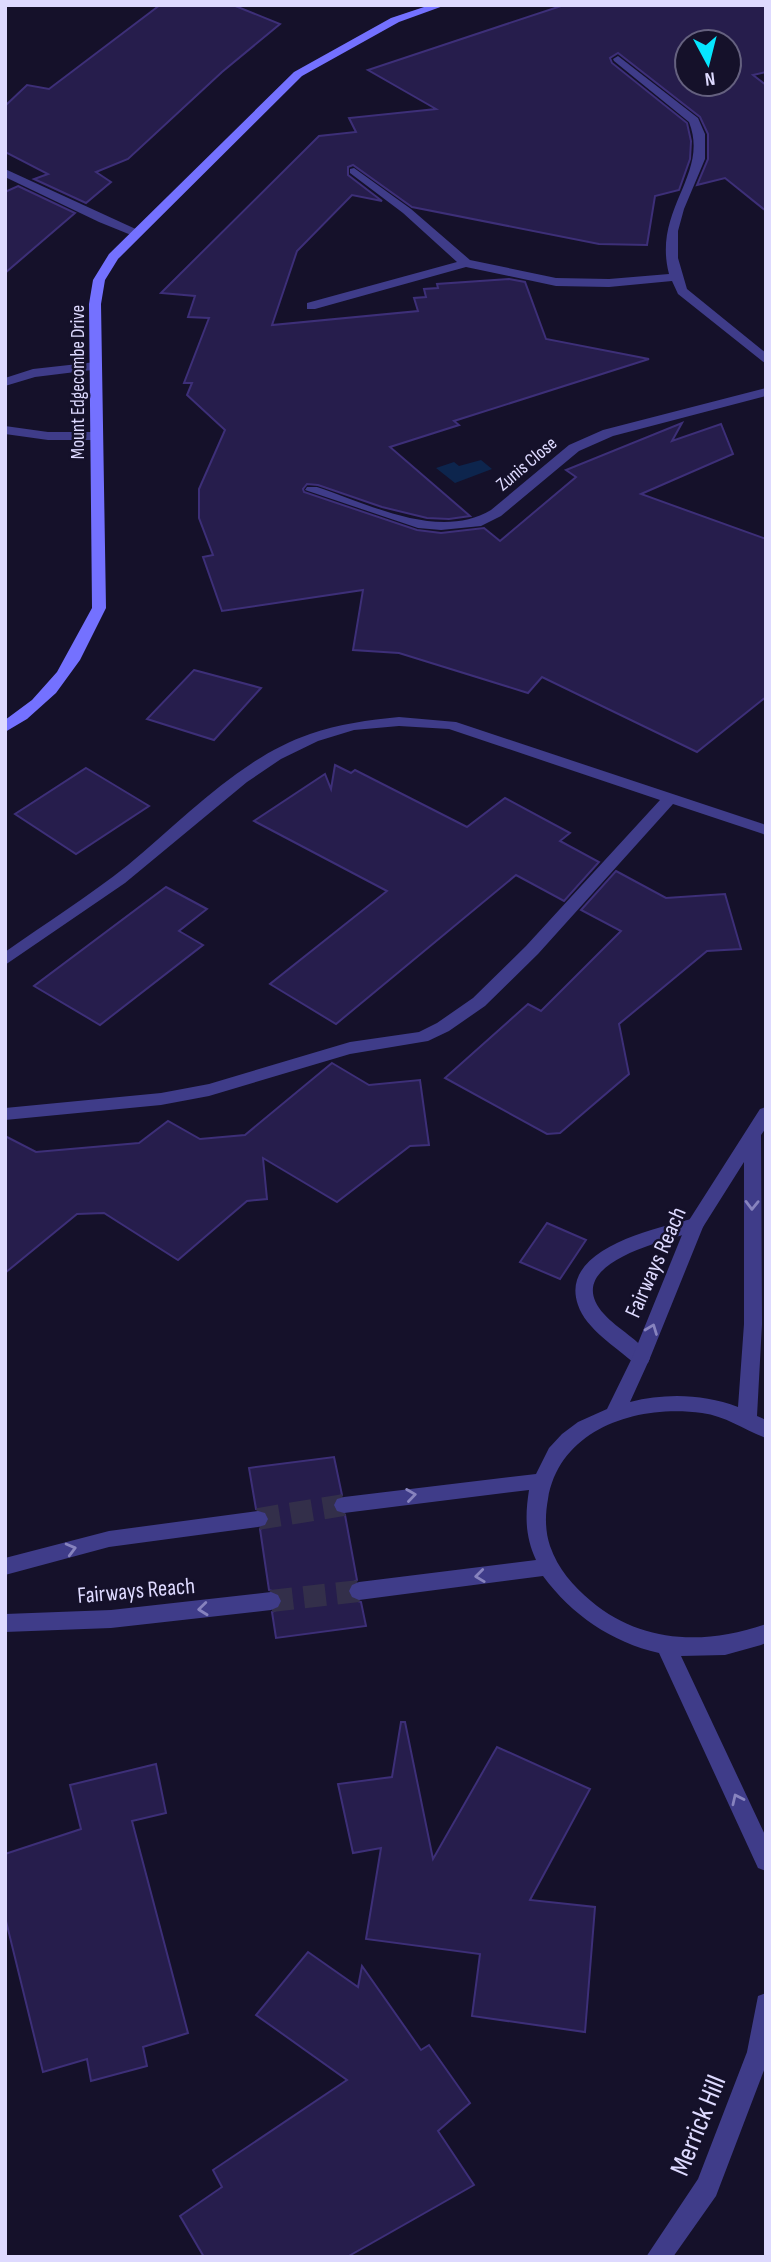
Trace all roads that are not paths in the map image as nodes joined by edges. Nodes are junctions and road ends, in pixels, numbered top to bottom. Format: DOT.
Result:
graph roads {
  1 [pos="441,5"];
  2 [pos="618,58"];
  3 [pos="354,171"];
  4 [pos="5,172"];
  5 [pos="136,233"];
  6 [pos="466,263"];
  7 [pos="675,277"];
  8 [pos="311,306"];
  9 [pos="766,360"];
  10 [pos="96,366"];
  11 [pos="5,382"];
  12 [pos="766,392"];
  13 [pos="5,430"];
  14 [pos="96,436"];
  15 [pos="312,490"];
  16 [pos="5,727"];
  17 [pos="671,797"];
  18 [pos="766,830"];
  19 [pos="5,960"];
  20 [pos="5,1114"];
  21 [pos="766,1114"];
  22 [pos="753,1136"];
  23 [pos="695,1225"];
  24 [pos="641,1358"];
  25 [pos="614,1414"];
  26 [pos="747,1419"];
  27 [pos="766,1430"];
  28 [pos="541,1481"];
  29 [pos="344,1505"];
  30 [pos="258,1519"];
  31 [pos="5,1567"];
  32 [pos="548,1567"];
  33 [pos="359,1591"];
  34 [pos="271,1601"];
  35 [pos="5,1623"];
  36 [pos="766,1633"];
  37 [pos="666,1646"];
  38 [pos="766,1861"];
  39 [pos="766,2004"];
  40 [pos="658,2257"];
  1 -- 5 [label="street, Mount Edgecombe Drive"];
  2 -- 7 [label="street"];
  3 -- 6 [label="street"];
  4 -- 5 [label="street"];
  5 -- 10 [label="street, Mount Edgecombe Drive"];
  6 -- 7 [label="street"];
  6 -- 8 [label="street"];
  7 -- 9 [label="street"];
  10 -- 11 [label="street"];
  10 -- 14 [label="street, Mount Edgecombe Drive"];
  12 -- 15 [label="street, Zunis Close"];
  13 -- 14 [label="street"];
  14 -- 16 [label="street, Mount Edgecombe Drive"];
  17 -- 18 [label="street"];
  17 -- 19 [label="street"];
  17 -- 20 [label="street"];
  21 -- 22 [label="street, Fairways Reach"];
  22 -- 23 [label="street, Fairways Reach"];
  22 -- 26 [label="street, one-way"];
  24 -- 23 [label="street, Fairways Reach, one-way"];
  23 -- 24 [label="street"];
  24 -- 25 [label="street, Fairways Reach"];
  25 -- 26 [label="street"];
  25 -- 28 [label="street"];
  26 -- 27 [label="street"];
  29 -- 28 [label="street, one-way"];
  28 -- 32 [label="street"];
  31 -- 30 [label="street, Fairways Reach, one-way"];
  32 -- 33 [label="street, one-way"];
  32 -- 37 [label="street"];
  34 -- 35 [label="street, Fairways Reach, one-way"];
  36 -- 37 [label="street"];
  38 -- 37 [label="street, one-way"];
  39 -- 40 [label="street, Merrick Hill"];
}
